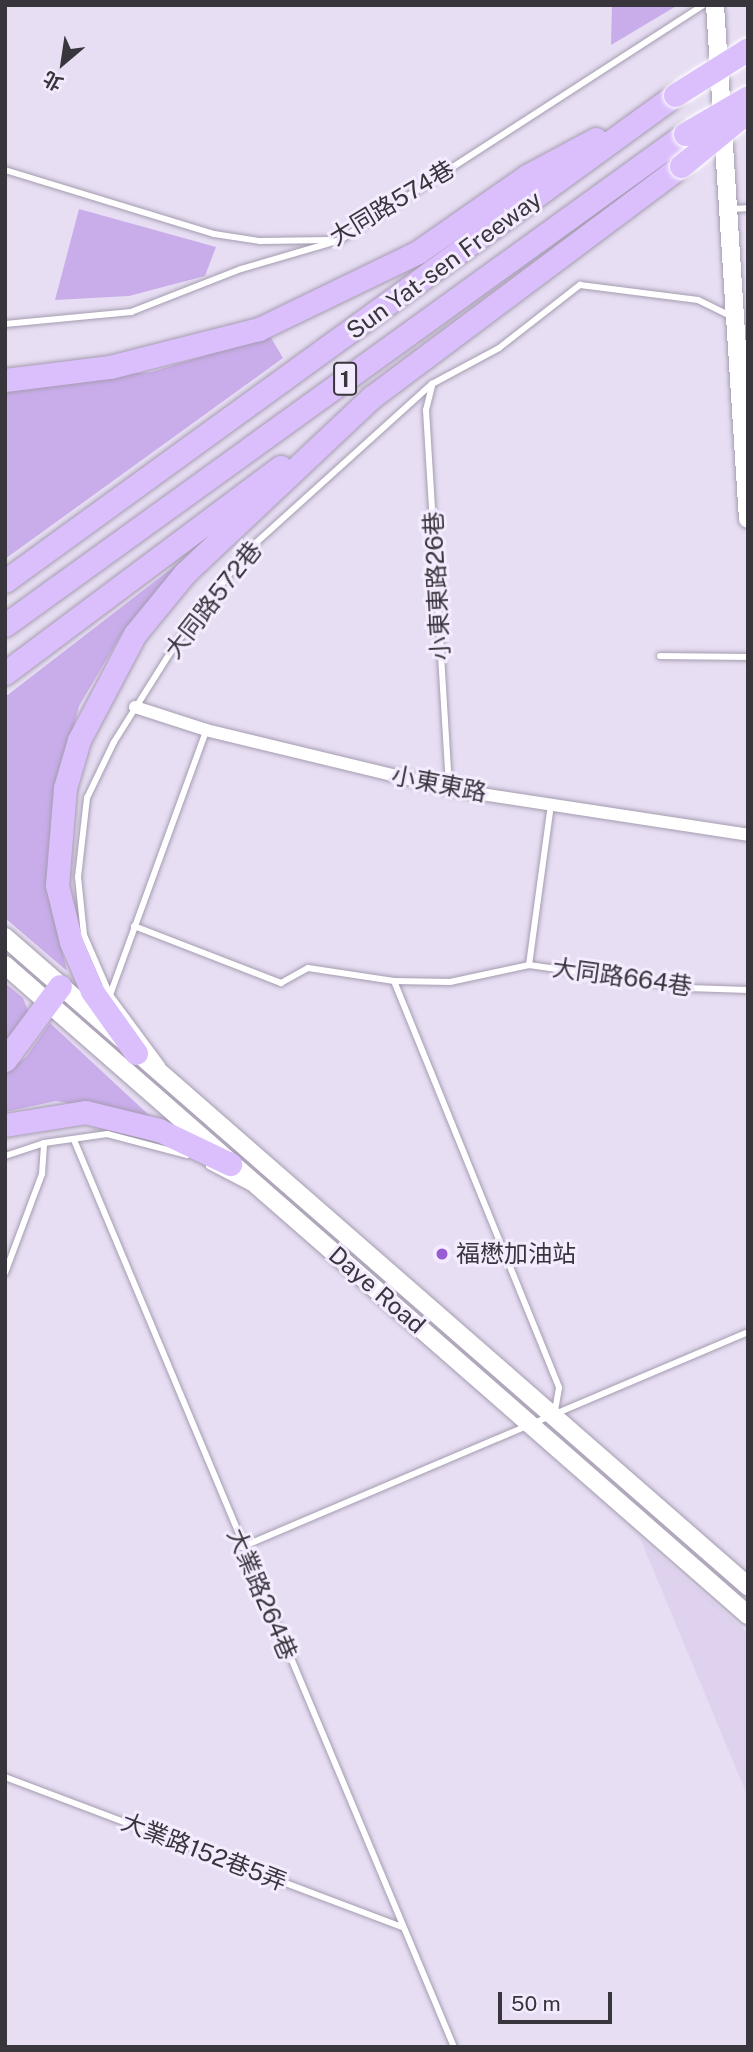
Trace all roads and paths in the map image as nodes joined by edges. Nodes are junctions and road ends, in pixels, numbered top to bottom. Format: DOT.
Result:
graph roads {
  1 [pos="704,5"];
  2 [pos="715,5"];
  3 [pos="748,49"];
  4 [pos="675,95"];
  5 [pos="748,97"];
  6 [pos="748,111"];
  7 [pos="5,170"];
  8 [pos="748,208"];
  9 [pos="728,209"];
  10 [pos="340,240"];
  11 [pos="742,320"];
  12 [pos="5,324"];
  13 [pos="5,380"];
  14 [pos="432,384"];
  15 [pos="372,397"];
  16 [pos="748,519"];
  17 [pos="5,581"];
  18 [pos="5,625"];
  19 [pos="660,656"];
  20 [pos="748,657"];
  21 [pos="5,673"];
  22 [pos="135,706"];
  23 [pos="206,730"];
  24 [pos="449,789"];
  25 [pos="551,803"];
  26 [pos="748,835"];
  27 [pos="134,926"];
  28 [pos="5,937"];
  29 [pos="5,965"];
  30 [pos="528,965"];
  31 [pos="394,981"];
  32 [pos="748,990"];
  33 [pos="55,995"];
  34 [pos="110,996"];
  35 [pos="136,1053"];
  36 [pos="5,1060"];
  37 [pos="185,1094"];
  38 [pos="5,1125"];
  39 [pos="74,1140"];
  40 [pos="44,1143"];
  41 [pos="5,1156"];
  42 [pos="230,1164"];
  43 [pos="275,1201"];
  44 [pos="5,1273"];
  45 [pos="748,1332"];
  46 [pos="554,1416"];
  47 [pos="531,1425"];
  48 [pos="671,1520"];
  49 [pos="657,1535"];
  50 [pos="242,1547"];
  51 [pos="748,1586"];
  52 [pos="748,1615"];
  53 [pos="5,1777"];
  54 [pos="404,1927"];
  55 [pos="454,2047"];
  1 -- 10 [label="lane, 大同路574巷"];
  2 -- 9 [label="main road"];
  3 -- 4 [label="highway, Sun Yat-sen Freeway / 1, bridge"];
  4 -- 13 [label="highway"];
  4 -- 17 [label="highway, Sun Yat-sen Freeway / 1"];
  5 -- 18 [label="highway, Sun Yat-sen Freeway / 1, bridge"];
  6 -- 15 [label="highway, bridge"];
  7 -- 10 [label="lane"];
  8 -- 9 [label="lane"];
  9 -- 11 [label="main road"];
  10 -- 12 [label="lane, 大同路574巷"];
  11 -- 14 [label="lane, 大同路572巷"];
  11 -- 16 [label="main road"];
  14 -- 22 [label="lane, 大同路572巷"];
  14 -- 24 [label="lane, 小東東路26巷"];
  15 -- 21 [label="highway"];
  15 -- 35 [label="highway"];
  19 -- 20 [label="lane"];
  22 -- 23 [label="street, 小東東路"];
  22 -- 34 [label="lane, 大同路572巷"];
  23 -- 24 [label="street, 小東東路"];
  23 -- 27 [label="lane"];
  24 -- 25 [label="street, 小東東路"];
  25 -- 26 [label="street, 小東東路"];
  25 -- 30 [label="lane"];
  27 -- 31 [label="lane, 大同路664巷"];
  27 -- 34 [label="lane"];
  28 -- 33 [label="main road, Daye Road"];
  29 -- 33 [label="main road, Daye Road"];
  30 -- 31 [label="lane, 大同路664巷"];
  30 -- 32 [label="lane, 大同路664巷"];
  31 -- 46 [label="lane"];
  33 -- 35 [label="main road, Daye Road"];
  33 -- 36 [label="highway"];
  33 -- 42 [label="main road, Daye Road"];
  34 -- 37 [label="lane, 大同路572巷"];
  35 -- 37 [label="main road, Daye Road"];
  37 -- 46 [label="main road, Daye Road"];
  38 -- 42 [label="highway"];
  39 -- 40 [label="lane"];
  39 -- 43 [label="lane"];
  39 -- 50 [label="lane, 大業路264巷"];
  40 -- 41 [label="lane"];
  40 -- 44 [label="lane"];
  42 -- 43 [label="main road, Daye Road"];
  43 -- 47 [label="main road, Daye Road"];
  45 -- 46 [label="lane"];
  46 -- 47 [label="lane"];
  46 -- 48 [label="main road, Daye Road"];
  47 -- 49 [label="main road, Daye Road"];
  47 -- 50 [label="lane"];
  48 -- 49 [label="main road"];
  48 -- 51 [label="main road, Daye Road"];
  49 -- 52 [label="main road, Daye Road"];
  50 -- 54 [label="lane, 大業路264巷"];
  53 -- 54 [label="lane, 大業路152巷5弄"];
  54 -- 55 [label="lane, 大業路264巷"];
}
